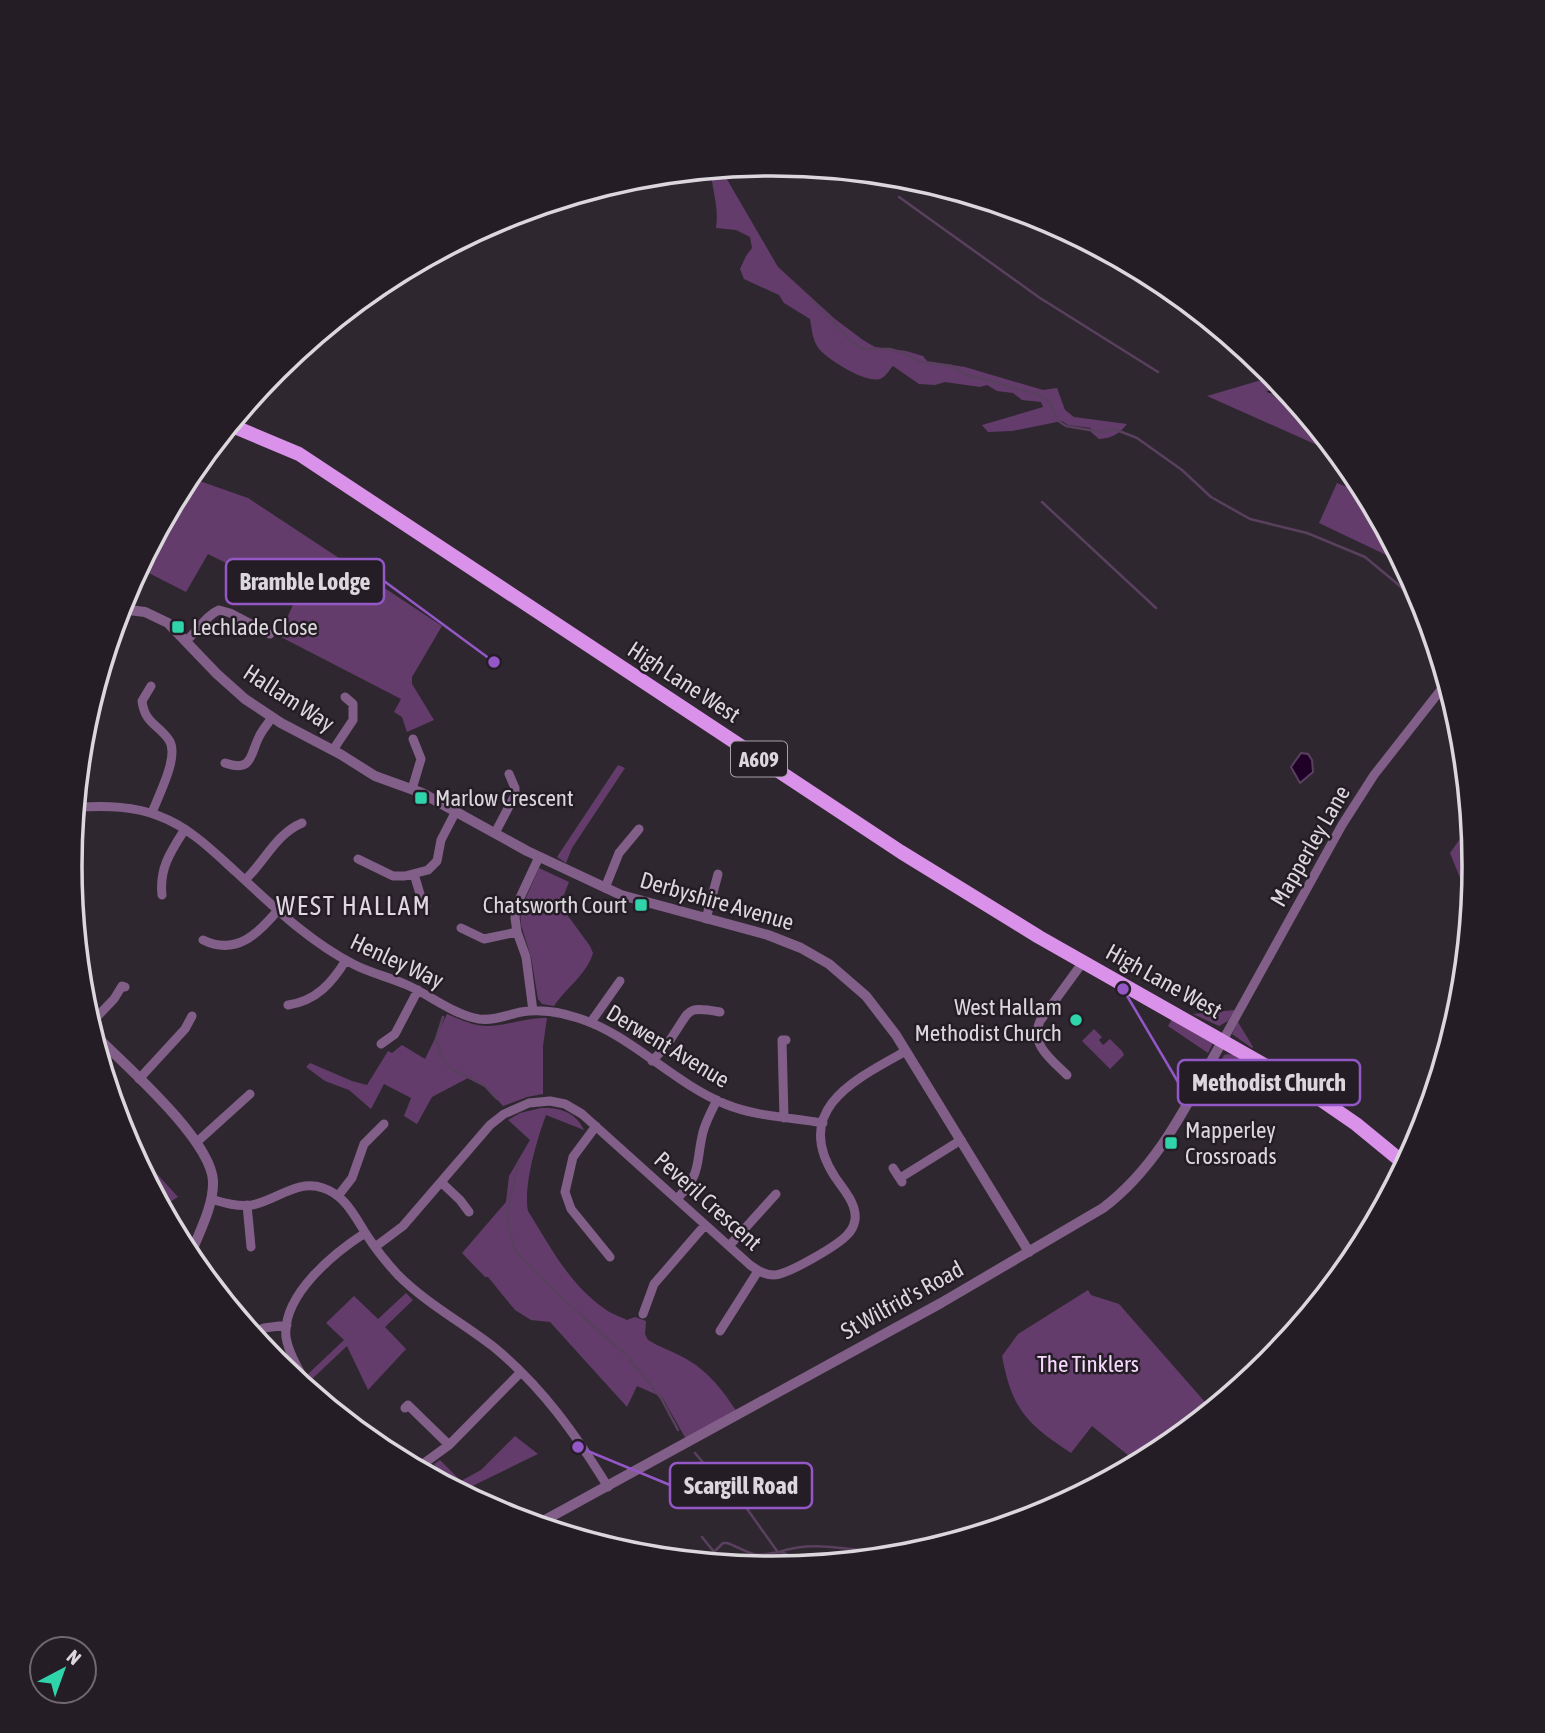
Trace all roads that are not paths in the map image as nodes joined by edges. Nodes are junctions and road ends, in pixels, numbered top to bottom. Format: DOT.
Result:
graph roads {
  1 [pos="239,429"];
  2 [pos="132,610"];
  3 [pos="270,634"];
  4 [pos="186,641"];
  5 [pos="151,687"];
  6 [pos="1440,691"];
  7 [pos="352,699"];
  8 [pos="272,717"];
  9 [pos="413,739"];
  10 [pos="333,750"];
  11 [pos="225,763"];
  12 [pos="509,774"];
  13 [pos="412,789"];
  14 [pos="85,807"];
  15 [pos="456,811"];
  16 [pos="152,813"];
  17 [pos="296,822"];
  18 [pos="185,829"];
  19 [pos="639,829"];
  20 [pos="495,833"];
  21 [pos="539,857"];
  22 [pos="358,859"];
  23 [pos="414,874"];
  24 [pos="718,874"];
  25 [pos="245,880"];
  26 [pos="605,888"];
  27 [pos="159,889"];
  28 [pos="426,906"];
  29 [pos="278,910"];
  30 [pos="706,919"];
  31 [pos="461,928"];
  32 [pos="517,932"];
  33 [pos="206,945"];
  34 [pos="346,960"];
  35 [pos="1083,962"];
  36 [pos="620,981"];
  37 [pos="125,987"];
  38 [pos="418,990"];
  39 [pos="295,1006"];
  40 [pos="533,1011"];
  41 [pos="720,1012"];
  42 [pos="99,1015"];
  43 [pos="192,1016"];
  44 [pos="591,1022"];
  45 [pos="786,1040"];
  46 [pos="1223,1040"];
  47 [pos="388,1043"];
  48 [pos="106,1046"];
  49 [pos="906,1051"];
  50 [pos="652,1061"];
  51 [pos="1067,1075"];
  52 [pos="139,1079"];
  53 [pos="250,1094"];
  54 [pos="717,1100"];
  55 [pos="784,1118"];
  56 [pos="823,1123"];
  57 [pos="384,1124"];
  58 [pos="596,1126"];
  59 [pos="961,1140"];
  60 [pos="198,1141"];
  61 [pos="1398,1159"];
  62 [pos="893,1168"];
  63 [pos="441,1182"];
  64 [pos="776,1194"];
  65 [pos="338,1196"];
  66 [pos="211,1199"];
  67 [pos="677,1199"];
  68 [pos="247,1205"];
  69 [pos="462,1221"];
  70 [pos="705,1225"];
  71 [pos="365,1233"];
  72 [pos="193,1241"];
  73 [pos="729,1246"];
  74 [pos="251,1247"];
  75 [pos="375,1247"];
  76 [pos="1029,1252"];
  77 [pos="610,1258"];
  78 [pos="758,1271"];
  79 [pos="643,1314"];
  80 [pos="287,1325"];
  81 [pos="261,1329"];
  82 [pos="720,1332"];
  83 [pos="300,1369"];
  84 [pos="522,1372"];
  85 [pos="405,1408"];
  86 [pos="449,1445"];
  87 [pos="425,1463"];
  88 [pos="608,1487"];
  89 [pos="548,1519"];
  1 -- 35 [label="main road, High Lane West / A609"];
  2 -- 4 [label="street, Hallam Way"];
  3 -- 4 [label="street"];
  4 -- 8 [label="street, Hallam Way"];
  5 -- 16 [label="street"];
  6 -- 46 [label="street, Mapperley Lane"];
  7 -- 10 [label="street"];
  8 -- 10 [label="street, Hallam Way"];
  8 -- 11 [label="street"];
  9 -- 13 [label="street"];
  10 -- 13 [label="street, Hallam Way"];
  12 -- 20 [label="street"];
  13 -- 15 [label="street, Hallam Way"];
  14 -- 16 [label="street, Henley Way"];
  15 -- 20 [label="street, Hallam Way"];
  15 -- 23 [label="street"];
  16 -- 18 [label="street, Henley Way"];
  17 -- 25 [label="street"];
  18 -- 25 [label="street, Henley Way"];
  18 -- 27 [label="street"];
  19 -- 26 [label="street"];
  20 -- 21 [label="street, Hallam Way"];
  21 -- 26 [label="street, Derbyshire Avenue"];
  21 -- 32 [label="street"];
  22 -- 23 [label="street"];
  23 -- 28 [label="street"];
  24 -- 30 [label="street"];
  25 -- 29 [label="street, Henley Way"];
  26 -- 30 [label="street, Derbyshire Avenue"];
  29 -- 33 [label="street"];
  29 -- 34 [label="street, Henley Way"];
  30 -- 49 [label="street, Derbyshire Avenue"];
  31 -- 32 [label="street"];
  32 -- 40 [label="street"];
  34 -- 38 [label="street, Henley Way"];
  34 -- 39 [label="street"];
  35 -- 46 [label="main road, High Lane West / A609"];
  35 -- 51 [label="street"];
  36 -- 44 [label="street"];
  37 -- 42 [label="street"];
  38 -- 40 [label="street, Henley Way"];
  38 -- 47 [label="street"];
  40 -- 44 [label="street, Derwent Avenue"];
  41 -- 50 [label="street"];
  43 -- 52 [label="street"];
  44 -- 50 [label="street, Derwent Avenue"];
  45 -- 55 [label="street"];
  46 -- 61 [label="main road, A609"];
  46 -- 76 [label="street, St Wilfrid's Road"];
  48 -- 52 [label="street"];
  49 -- 56 [label="street"];
  49 -- 59 [label="street, Derbyshire Avenue"];
  50 -- 54 [label="street, Derwent Avenue"];
  52 -- 60 [label="street"];
  53 -- 60 [label="street"];
  54 -- 55 [label="street, Derwent Avenue"];
  54 -- 67 [label="street"];
  55 -- 56 [label="street, Derwent Avenue"];
  56 -- 78 [label="street, Peveril Crescent"];
  57 -- 65 [label="street"];
  58 -- 63 [label="street, Peveril Crescent"];
  58 -- 67 [label="street, Peveril Crescent"];
  58 -- 77 [label="street"];
  59 -- 62 [label="street"];
  59 -- 76 [label="street, Derbyshire Avenue"];
  60 -- 66 [label="street"];
  63 -- 69 [label="street"];
  63 -- 75 [label="street, Peveril Crescent"];
  64 -- 73 [label="street"];
  65 -- 68 [label="street"];
  65 -- 71 [label="street"];
  66 -- 68 [label="street"];
  66 -- 72 [label="street"];
  67 -- 70 [label="street, Peveril Crescent"];
  68 -- 74 [label="street"];
  70 -- 73 [label="street, Peveril Crescent"];
  70 -- 79 [label="street"];
  71 -- 75 [label="street"];
  71 -- 80 [label="street"];
  73 -- 78 [label="street, Peveril Crescent"];
  75 -- 84 [label="street"];
  76 -- 88 [label="street, St Wilfrid's Road"];
  78 -- 82 [label="street"];
  80 -- 81 [label="street"];
  80 -- 83 [label="street"];
  84 -- 86 [label="street"];
  84 -- 88 [label="street"];
  85 -- 86 [label="street"];
  86 -- 87 [label="street"];
  88 -- 89 [label="street, St Wilfrid's Road"];
}
